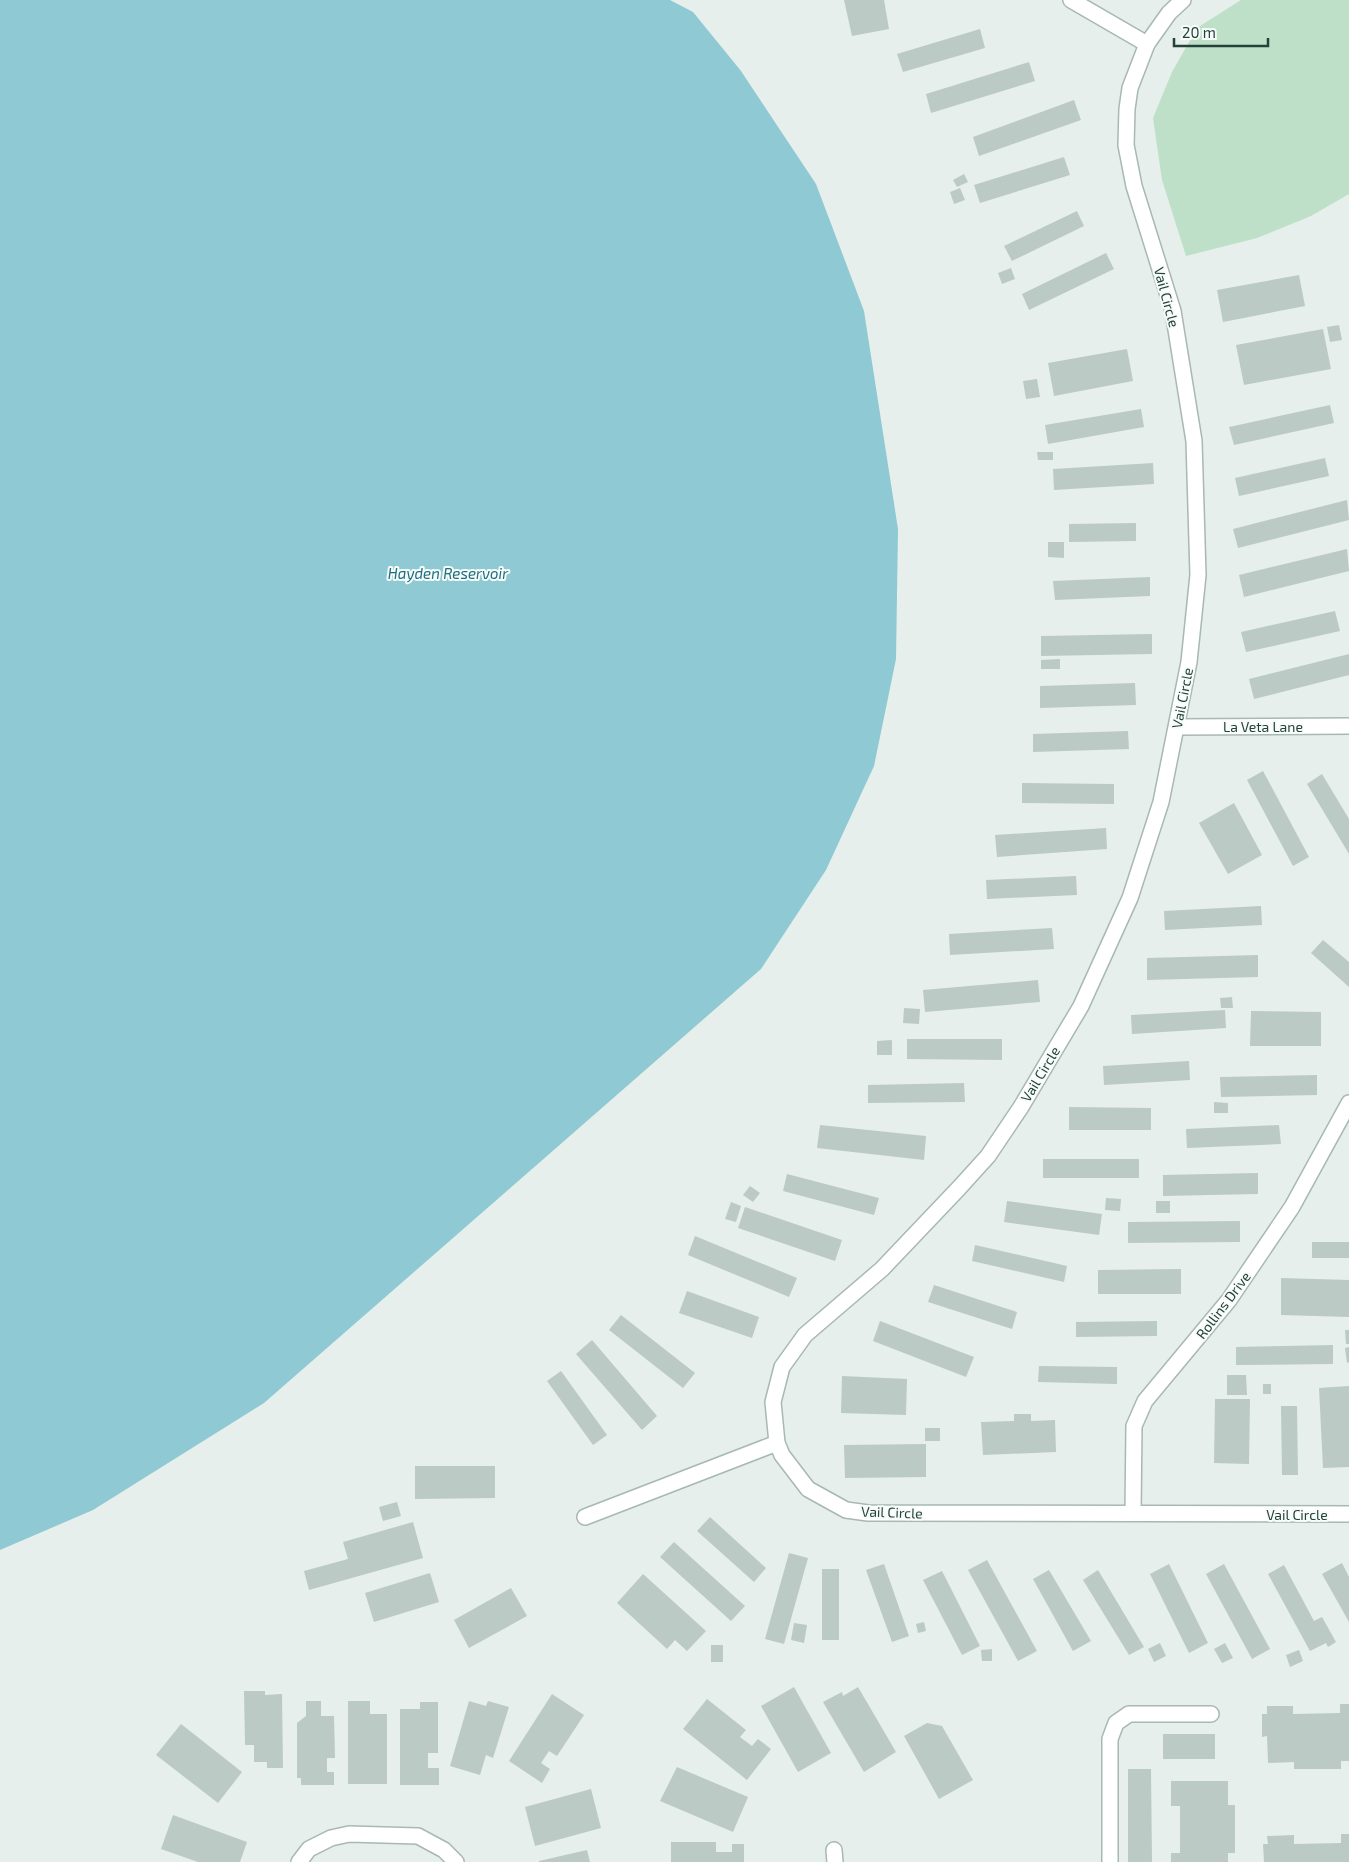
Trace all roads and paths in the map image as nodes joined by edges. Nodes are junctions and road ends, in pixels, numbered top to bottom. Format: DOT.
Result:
graph roads {
  1 [pos="1071,0"];
  2 [pos="1183,0"];
  3 [pos="1147,44"];
  4 [pos="1349,726"];
  5 [pos="1177,727"];
  6 [pos="1349,1103"];
  7 [pos="777,1443"];
  8 [pos="1133,1513"];
  9 [pos="1349,1514"];
  10 [pos="585,1517"];
  11 [pos="1211,1714"];
  12 [pos="299,1862"];
  13 [pos="456,1862"];
  14 [pos="1110,1862"];
  1 -- 3 [label="street"];
  2 -- 3 [label="street, Vail Circle"];
  3 -- 5 [label="street, Vail Circle"];
  4 -- 5 [label="street, La Veta Lane"];
  5 -- 7 [label="street, Vail Circle"];
  6 -- 8 [label="street, Rollins Drive"];
  7 -- 8 [label="street, Vail Circle"];
  7 -- 10 [label="street"];
  8 -- 9 [label="street, Vail Circle"];
  11 -- 14 [label="street"];
  12 -- 13 [label="street"];
}
